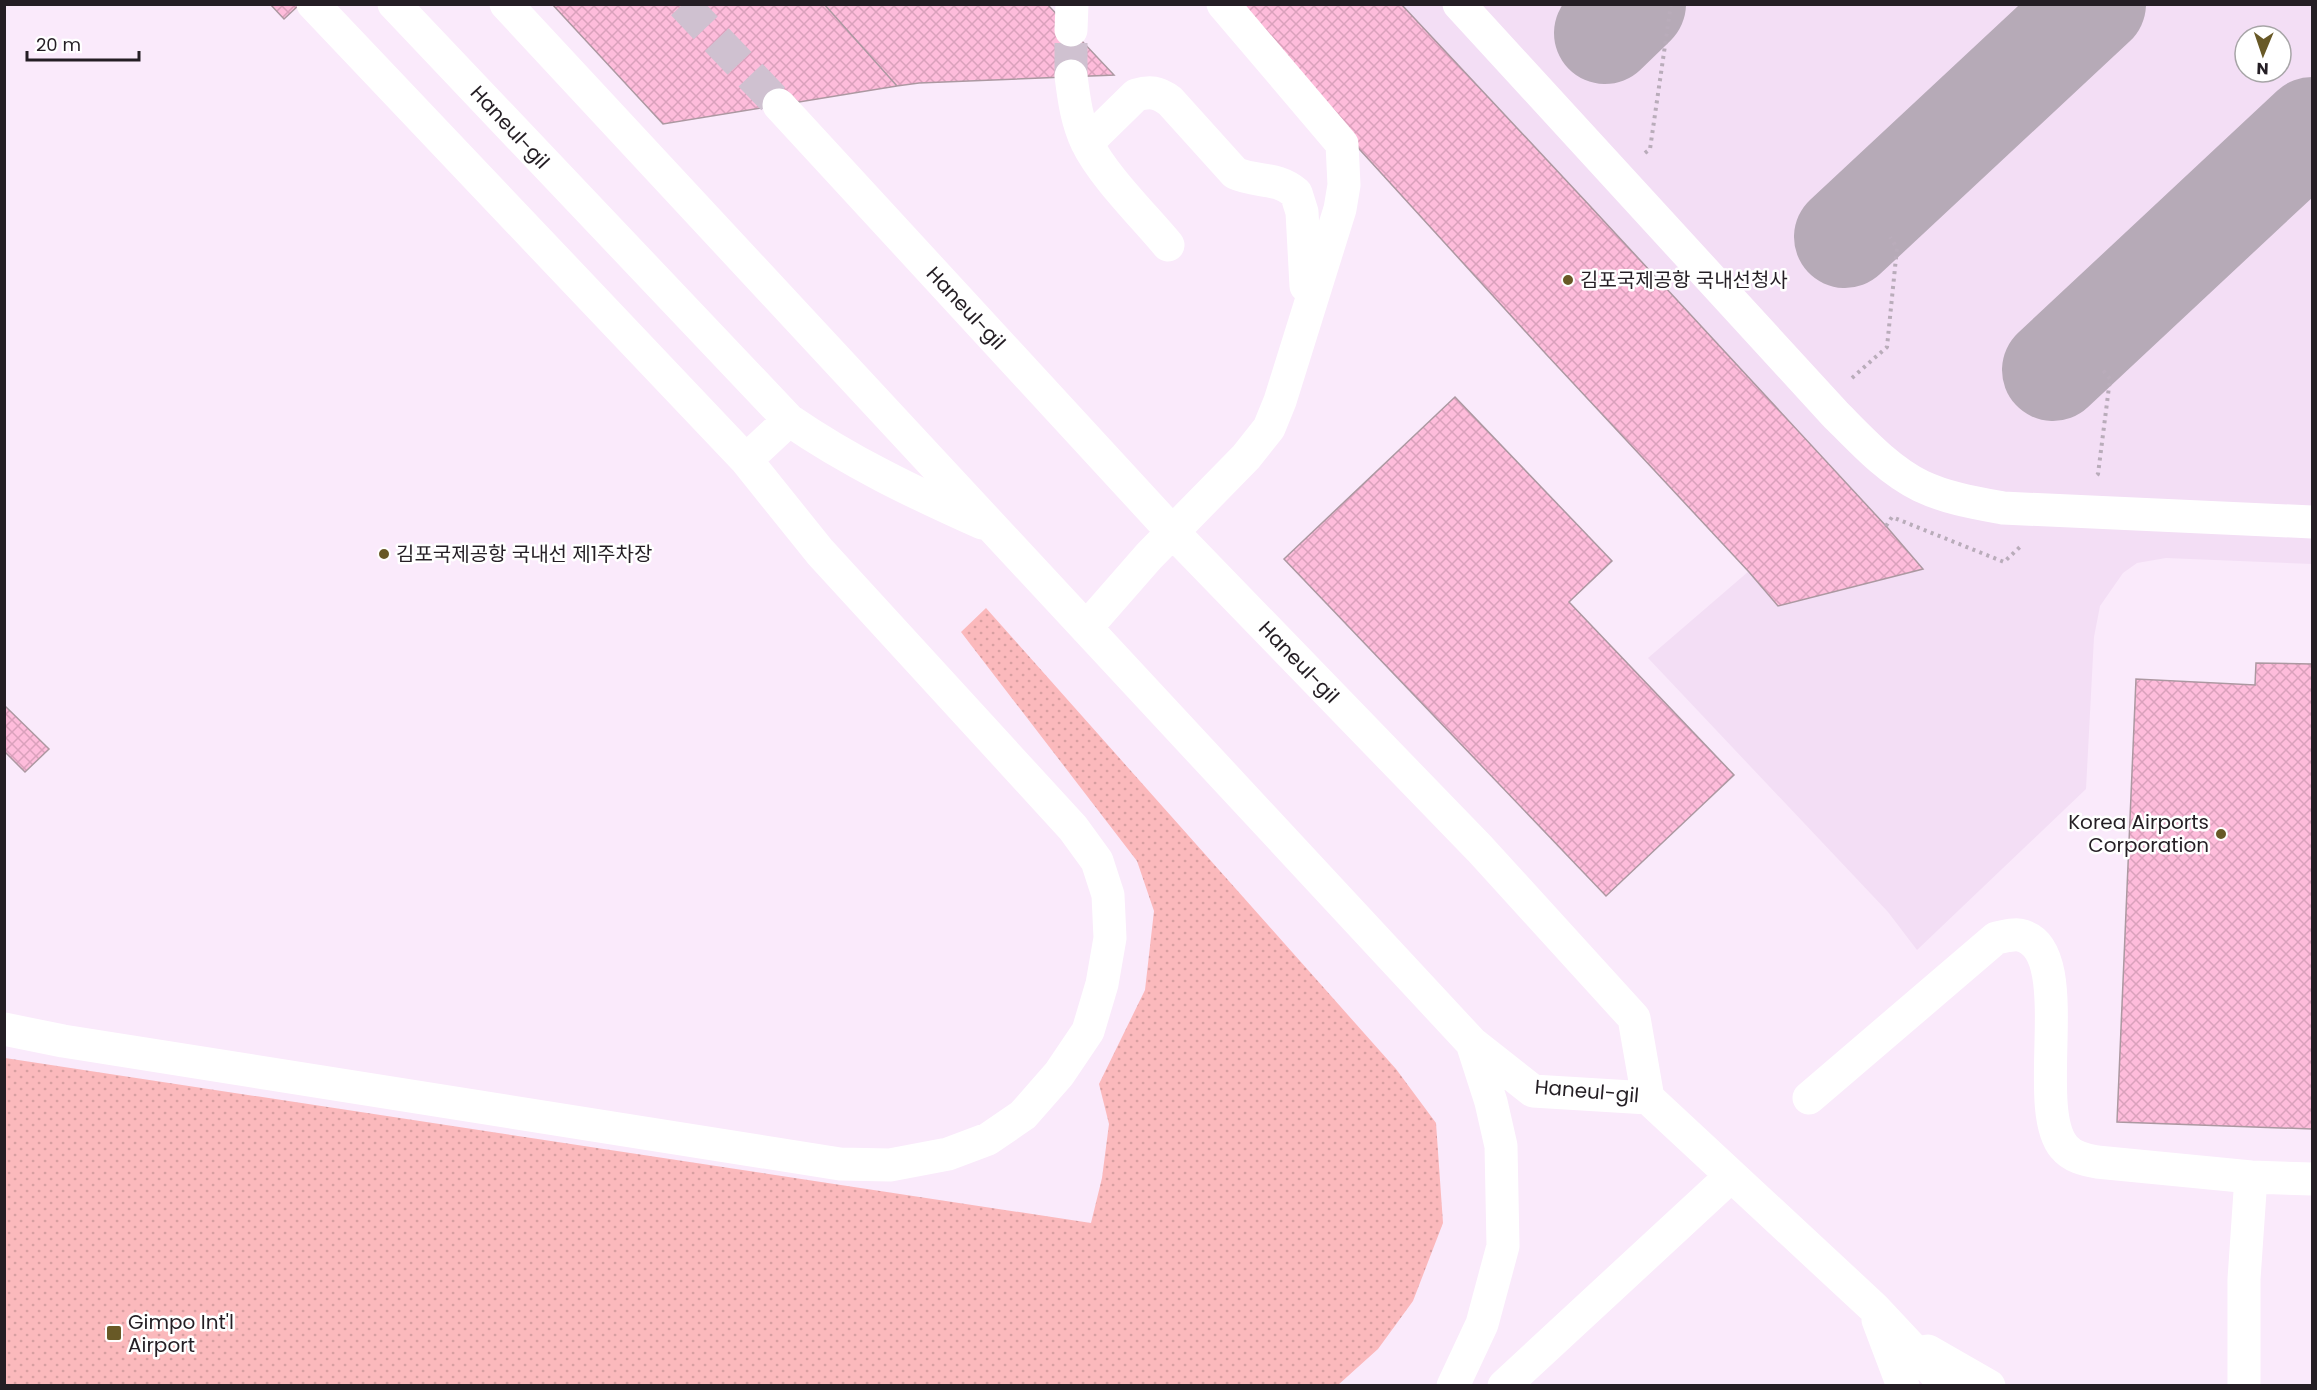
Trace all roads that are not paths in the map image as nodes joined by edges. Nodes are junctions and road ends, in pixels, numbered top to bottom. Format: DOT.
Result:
graph roads {
  1 [pos="313,4"];
  2 [pos="394,4"];
  3 [pos="506,4"];
  4 [pos="1223,4"];
  5 [pos="1459,4"];
  6 [pos="1071,76"];
  7 [pos="779,105"];
  8 [pos="1087,143"];
  9 [pos="1168,245"];
  10 [pos="1306,315"];
  11 [pos="789,420"];
  12 [pos="746,460"];
  13 [pos="2313,522"];
  14 [pos="994,529"];
  15 [pos="1086,628"];
  16 [pos="4,1029"];
  17 [pos="1472,1043"];
  18 [pos="1648,1098"];
  19 [pos="1809,1098"];
  20 [pos="1731,1176"];
  21 [pos="2251,1177"];
  22 [pos="2313,1179"];
  23 [pos="1874,1308"];
  24 [pos="1904,1338"];
  25 [pos="1453,1386"];
  26 [pos="1504,1386"];
  27 [pos="1903,1386"];
  28 [pos="1947,1386"];
  29 [pos="1989,1386"];
  30 [pos="2244,1386"];
  1 -- 12 [label="lane"];
  2 -- 11 [label="lane, Haneul-gil"];
  3 -- 14 [label="lane, Haneul-gil"];
  4 -- 10 [label="lane"];
  5 -- 13 [label="lane"];
  6 -- 8 [label="lane"];
  7 -- 18 [label="lane, Haneul-gil"];
  8 -- 9 [label="lane"];
  8 -- 10 [label="lane"];
  10 -- 15 [label="lane"];
  11 -- 12 [label="lane"];
  11 -- 14 [label="lane, Haneul-gil"];
  12 -- 16 [label="lane"];
  14 -- 15 [label="lane, Haneul-gil"];
  15 -- 17 [label="lane, Haneul-gil"];
  17 -- 18 [label="lane, Haneul-gil"];
  17 -- 25 [label="lane, Haneul-gil"];
  18 -- 20 [label="lane"];
  19 -- 21 [label="lane"];
  20 -- 23 [label="lane"];
  20 -- 26 [label="lane"];
  21 -- 22 [label="lane"];
  21 -- 30 [label="lane"];
  23 -- 24 [label="lane"];
  23 -- 27 [label="lane"];
  24 -- 28 [label="lane"];
  24 -- 29 [label="lane"];
}
